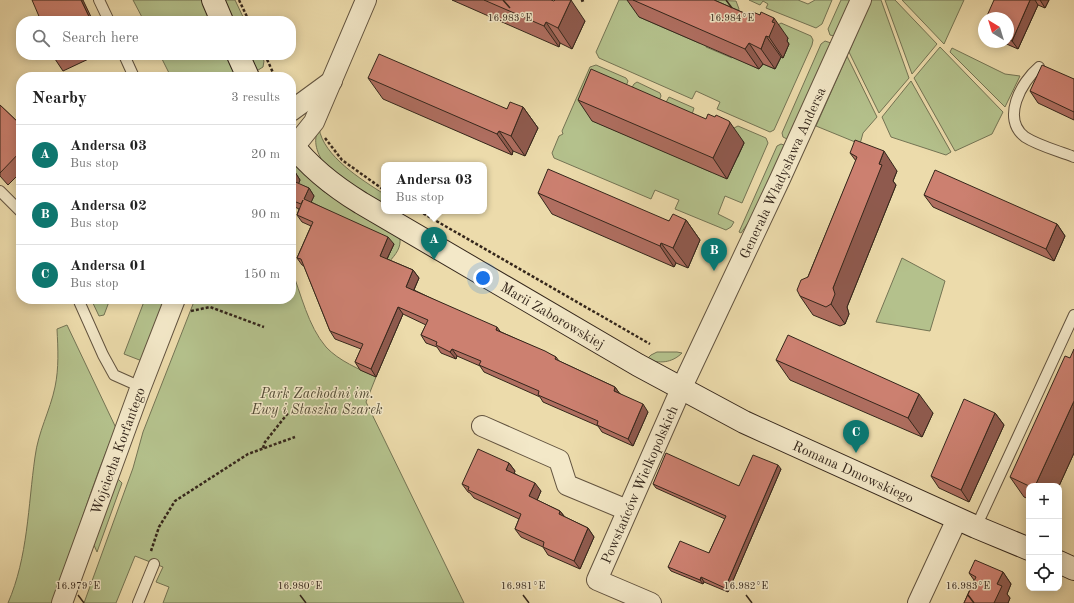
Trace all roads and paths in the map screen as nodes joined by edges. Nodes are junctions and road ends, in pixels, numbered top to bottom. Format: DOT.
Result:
graph roads {
  1 [pos="99,0"];
  2 [pos="213,0"];
  3 [pos="239,0"];
  4 [pos="366,0"];
  5 [pos="860,0"];
  6 [pos="107,16"];
  7 [pos="220,16"];
  8 [pos="247,16"];
  9 [pos="126,60"];
  10 [pos="240,60"];
  11 [pos="267,60"];
  12 [pos="1039,67"];
  13 [pos="132,72"];
  14 [pos="246,72"];
  15 [pos="273,72"];
  16 [pos="332,81"];
  17 [pos="296,107"];
  18 [pos="323,133"];
  19 [pos="296,141"];
  20 [pos="296,149"];
  21 [pos="1074,157"];
  22 [pos="381,188"];
  23 [pos="0,192"];
  24 [pos="16,207"];
  25 [pos="424,214"];
  26 [pos="80,304"];
  27 [pos="180,306"];
  28 [pos="1074,315"];
  29 [pos="264,327"];
  30 [pos="650,344"];
  31 [pos="141,387"];
  32 [pos="681,389"];
  33 [pos="288,413"];
  34 [pos="482,426"];
  35 [pos="295,437"];
  36 [pos="263,448"];
  37 [pos="627,510"];
  38 [pos="966,523"];
  39 [pos="1026,548"];
  40 [pos="151,553"];
  41 [pos="1062,563"];
  42 [pos="154,564"];
  43 [pos="1074,569"];
  44 [pos="62,603"];
  45 [pos="138,603"];
  46 [pos="651,603"];
  47 [pos="918,603"];
  1 -- 6 [label="lane"];
  2 -- 7 [label="street"];
  3 -- 8 [label="path"];
  4 -- 16 [label="street"];
  5 -- 32 [label="street, Generała Władysława Andersa"];
  9 -- 13 [label="lane"];
  10 -- 14 [label="street"];
  11 -- 15 [label="path"];
  12 -- 21 [label="lane"];
  16 -- 17 [label="street"];
  16 -- 19 [label="street"];
  18 -- 22 [label="path"];
  20 -- 32 [label="street, Marii Zaborowskiej"];
  23 -- 24 [label="lane"];
  25 -- 30 [label="path"];
  26 -- 31 [label="lane"];
  27 -- 29 [label="path"];
  27 -- 31 [label="street, Wojciecha Korfantego"];
  28 -- 38 [label="lane"];
  31 -- 44 [label="street, Wojciecha Korfantego"];
  32 -- 37 [label="street, Powstańców Wielkopolskich"];
  32 -- 38 [label="street, Romana Dmowskiego"];
  33 -- 36 [label="path"];
  34 -- 37 [label="street"];
  35 -- 36 [label="path"];
  36 -- 40 [label="path"];
  37 -- 46 [label="street, Powstańców Wielkopolskich"];
  38 -- 39 [label="street, Romana Dmowskiego"];
  38 -- 47 [label="street"];
  41 -- 43 [label="street"];
  42 -- 45 [label="lane"];
}
